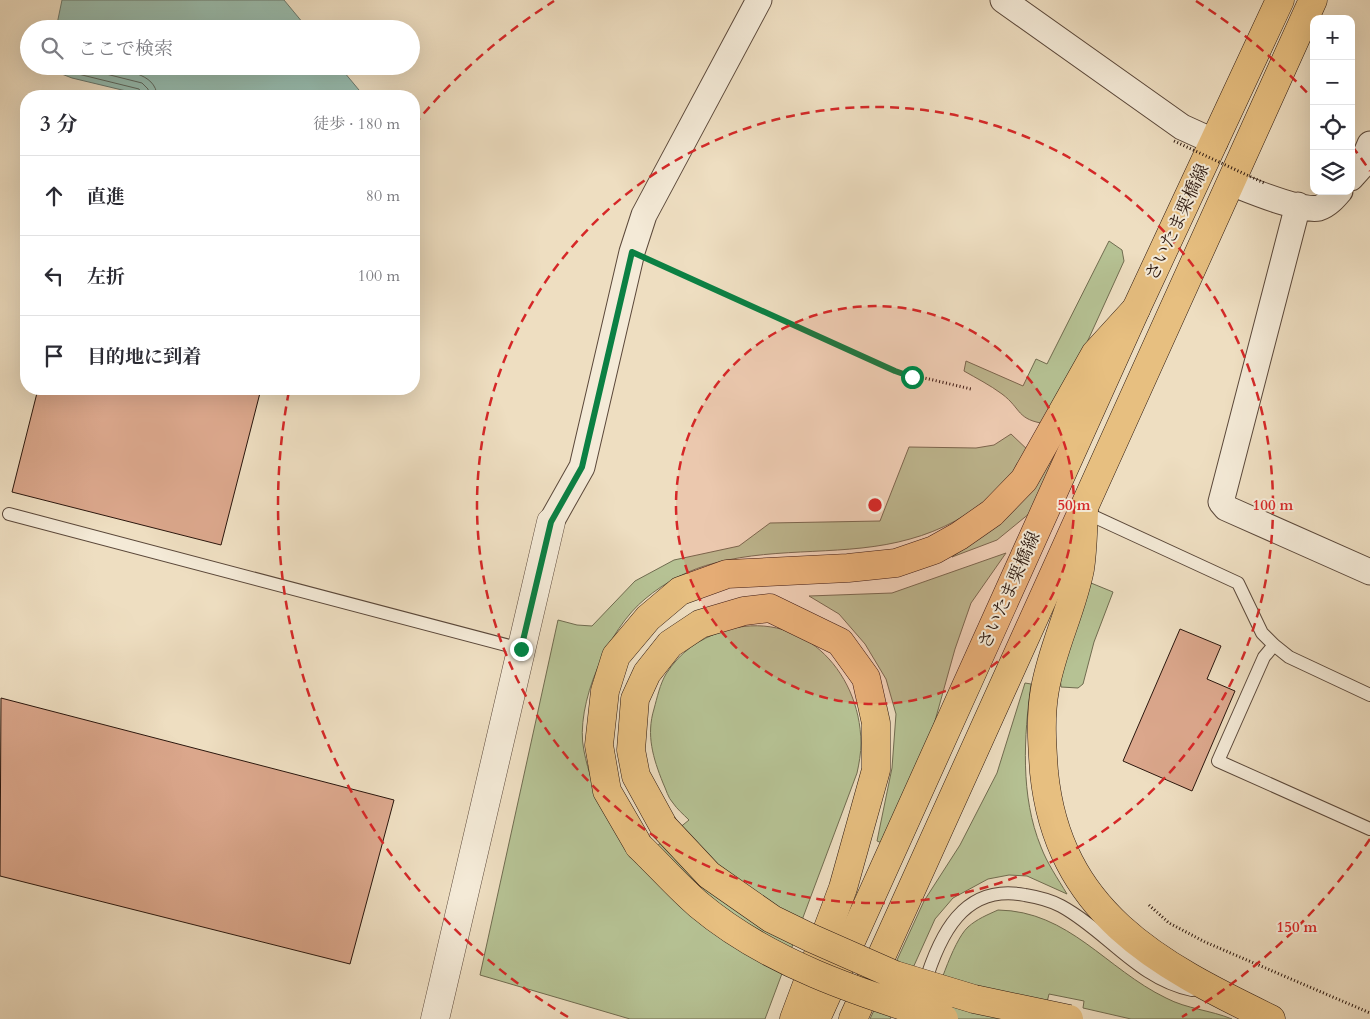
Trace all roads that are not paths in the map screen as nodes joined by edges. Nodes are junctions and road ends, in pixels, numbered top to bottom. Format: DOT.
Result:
graph roads {
  1 [pos="759,0"];
  2 [pos="1003,0"];
  3 [pos="1280,0"];
  4 [pos="1313,0"];
  5 [pos="1216,142"];
  6 [pos="1369,147"];
  7 [pos="1355,174"];
  8 [pos="1231,183"];
  9 [pos="1337,195"];
  10 [pos="1298,205"];
  11 [pos="1136,309"];
  12 [pos="1084,512"];
  13 [pos="9,514"];
  14 [pos="551,522"];
  15 [pos="1370,572"];
  16 [pos="1274,645"];
  17 [pos="521,649"];
  18 [pos="1370,695"];
  19 [pos="1370,829"];
  20 [pos="1218,994"];
  21 [pos="435,1019"];
  22 [pos="794,1019"];
  23 [pos="816,1019"];
  24 [pos="853,1019"];
  25 [pos="914,1019"];
  26 [pos="944,1019"];
  27 [pos="1069,1019"];
  28 [pos="1271,1019"];
  1 -- 14 [label="street"];
  2 -- 5 [label="street"];
  3 -- 5 [label="main road, さいたま栗橋線"];
  4 -- 8 [label="main road, さいたま栗橋線"];
  5 -- 11 [label="main road, さいたま栗橋線"];
  6 -- 7 [label="street"];
  8 -- 10 [label="street"];
  8 -- 12 [label="main road, さいたま栗橋線"];
  9 -- 10 [label="street"];
  10 -- 15 [label="street"];
  11 -- 23 [label="main road, さいたま栗橋線"];
  11 -- 26 [label="main road, bridge"];
  12 -- 16 [label="lane"];
  12 -- 20 [label="main road"];
  12 -- 24 [label="main road, さいたま栗橋線"];
  13 -- 17 [label="lane"];
  14 -- 17 [label="street"];
  16 -- 18 [label="lane"];
  16 -- 19 [label="lane"];
  17 -- 21 [label="street"];
  20 -- 25 [label="lane"];
  20 -- 28 [label="main road"];
  22 -- 27 [label="main road, bridge"];
}
